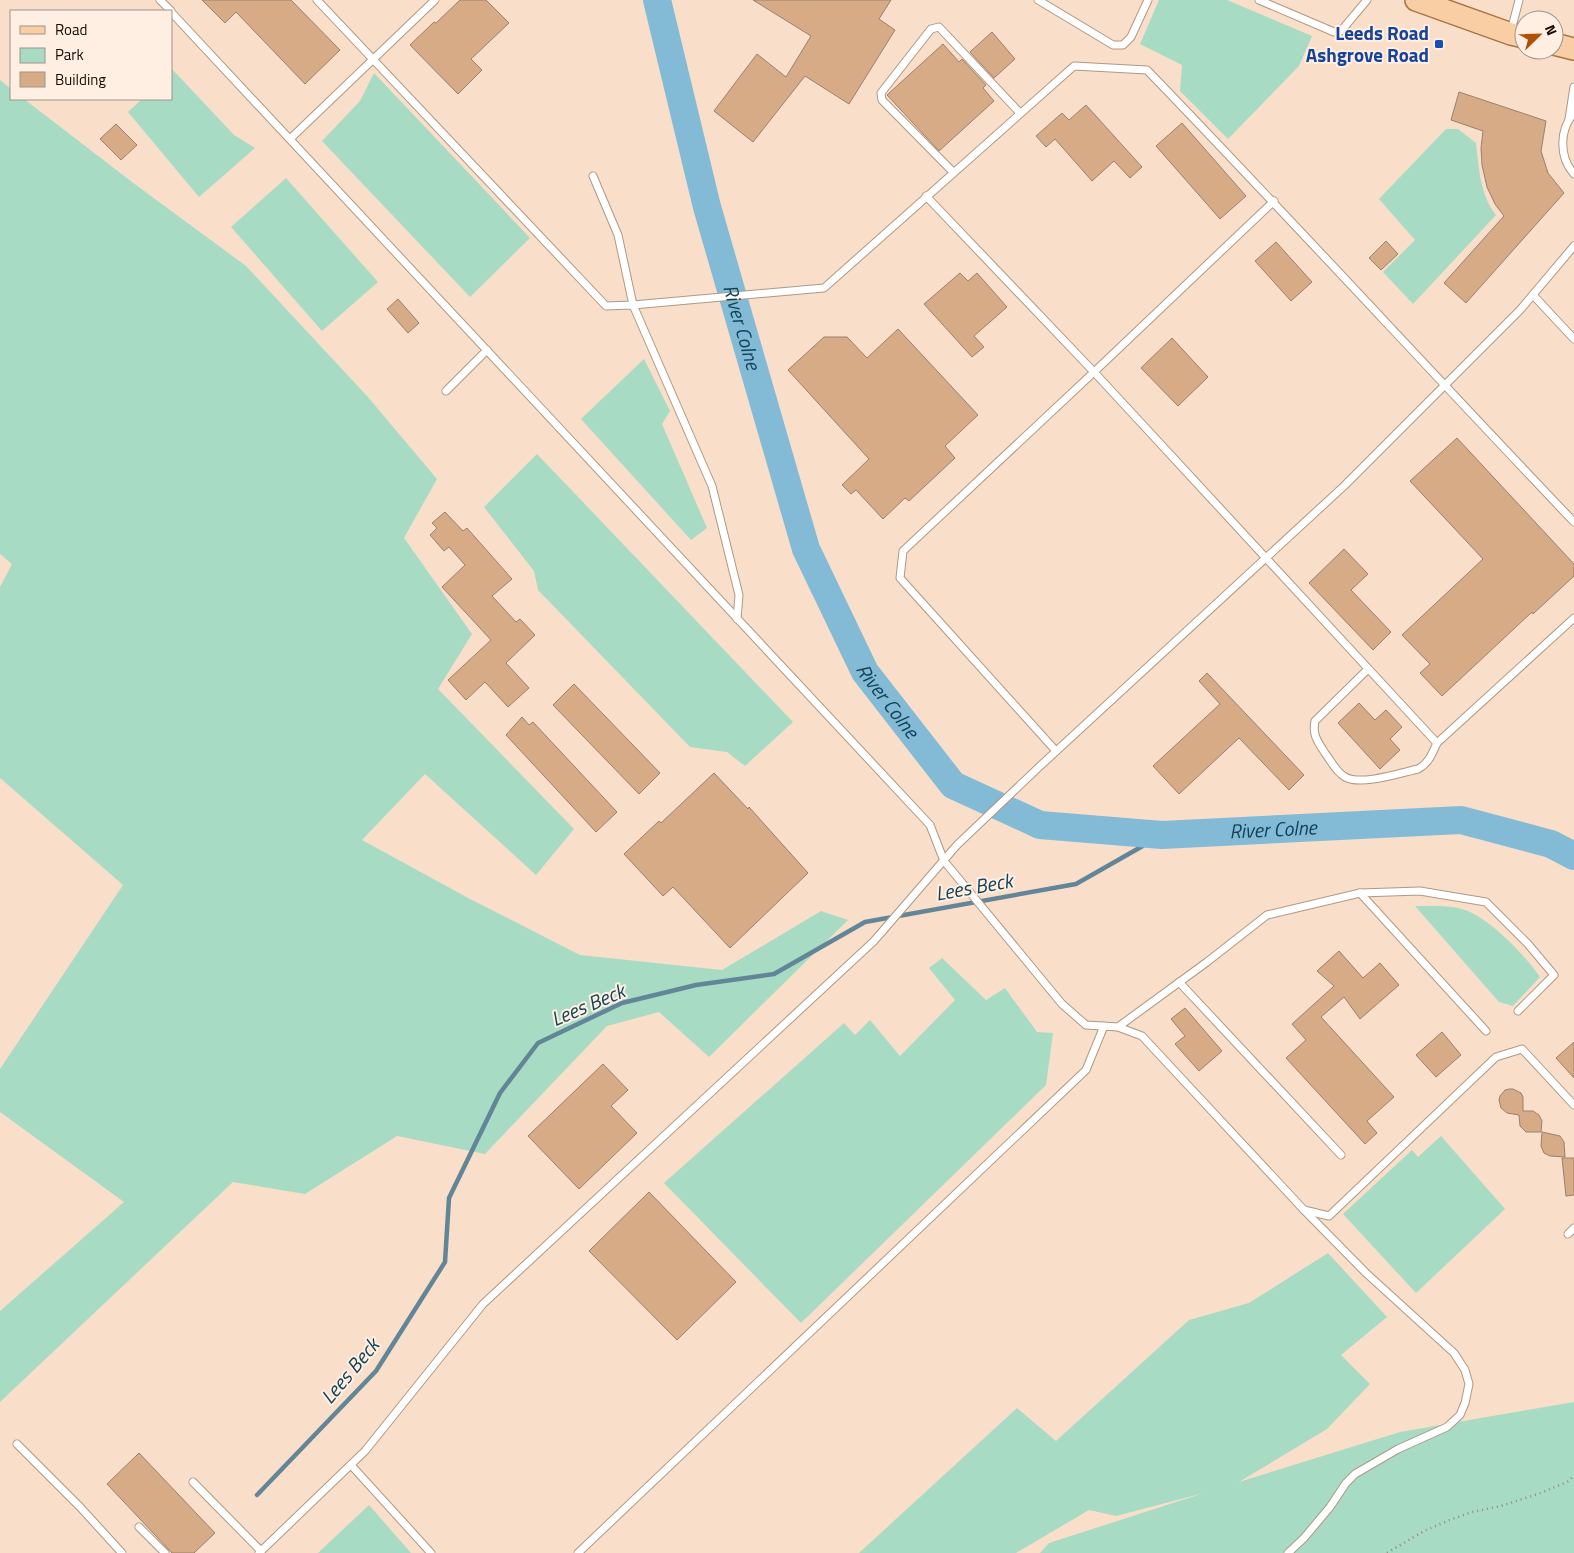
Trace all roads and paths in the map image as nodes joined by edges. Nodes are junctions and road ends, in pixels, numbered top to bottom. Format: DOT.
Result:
graph roads {
  1 [pos="160,0"];
  2 [pos="317,0"];
  3 [pos="435,0"];
  4 [pos="1038,0"];
  5 [pos="1148,0"];
  6 [pos="1259,0"];
  7 [pos="1367,0"];
  8 [pos="1416,0"];
  9 [pos="169,10"];
  10 [pos="172,13"];
  11 [pos="1514,34"];
  12 [pos="372,59"];
  13 [pos="1574,87"];
  14 [pos="1020,113"];
  15 [pos="1571,116"];
  16 [pos="290,139"];
  17 [pos="953,172"];
  18 [pos="1574,174"];
  19 [pos="592,176"];
  20 [pos="926,196"];
  21 [pos="1274,201"];
  22 [pos="1574,246"];
  23 [pos="1533,295"];
  24 [pos="633,305"];
  25 [pos="1574,339"];
  26 [pos="487,350"];
  27 [pos="1094,372"];
  28 [pos="1444,386"];
  29 [pos="446,391"];
  30 [pos="1574,522"];
  31 [pos="1266,558"];
  32 [pos="1574,618"];
  33 [pos="737,619"];
  34 [pos="1368,669"];
  35 [pos="1437,742"];
  36 [pos="1056,751"];
  37 [pos="944,861"];
  38 [pos="1360,894"];
  39 [pos="1179,982"];
  40 [pos="1518,1011"];
  41 [pos="1104,1026"];
  42 [pos="1118,1027"];
  43 [pos="1486,1031"];
  44 [pos="1574,1105"];
  45 [pos="1341,1155"];
  46 [pos="1304,1210"];
  47 [pos="17,1444"];
  48 [pos="351,1465"];
  49 [pos="1574,1475"];
  50 [pos="193,1482"];
  51 [pos="140,1527"];
  52 [pos="260,1552"];
  53 [pos="122,1553"];
  54 [pos="165,1553"];
  55 [pos="431,1553"];
  56 [pos="578,1553"];
  57 [pos="1288,1553"];
  58 [pos="1387,1553"];
  1 -- 9 [label="lane"];
  2 -- 12 [label="lane"];
  3 -- 12 [label="lane"];
  4 -- 5 [label="lane"];
  6 -- 7 [label="lane"];
  8 -- 11 [label="main road"];
  10 -- 16 [label="lane"];
  12 -- 16 [label="lane"];
  12 -- 24 [label="lane"];
  13 -- 15 [label="lane"];
  14 -- 17 [label="lane"];
  14 -- 17 [label="lane"];
  14 -- 21 [label="lane"];
  15 -- 18 [label="lane"];
  16 -- 26 [label="lane"];
  17 -- 20 [label="lane"];
  19 -- 24 [label="lane"];
  20 -- 24 [label="lane"];
  20 -- 27 [label="lane"];
  21 -- 27 [label="lane"];
  21 -- 28 [label="lane"];
  22 -- 23 [label="lane"];
  23 -- 25 [label="lane"];
  23 -- 28 [label="lane"];
  24 -- 33 [label="lane"];
  26 -- 29 [label="lane"];
  26 -- 33 [label="lane"];
  27 -- 31 [label="lane"];
  27 -- 36 [label="lane"];
  28 -- 30 [label="lane"];
  28 -- 31 [label="lane"];
  31 -- 34 [label="lane"];
  31 -- 36 [label="lane"];
  32 -- 35 [label="lane"];
  33 -- 37 [label="lane"];
  34 -- 35 [label="lane"];
  34 -- 35 [label="lane"];
  36 -- 37 [label="lane"];
  37 -- 41 [label="lane"];
  37 -- 48 [label="lane"];
  38 -- 39 [label="lane"];
  38 -- 40 [label="lane"];
  38 -- 43 [label="lane"];
  39 -- 42 [label="lane"];
  39 -- 45 [label="lane"];
  41 -- 42 [label="lane"];
  41 -- 56 [label="lane"];
  42 -- 46 [label="lane"];
  44 -- 46 [label="lane"];
  46 -- 57 [label="lane"];
  47 -- 53 [label="lane"];
  48 -- 52 [label="lane"];
  48 -- 55 [label="lane"];
  49 -- 58 [label="path"];
  50 -- 52 [label="lane"];
  51 -- 54 [label="lane"];
}
